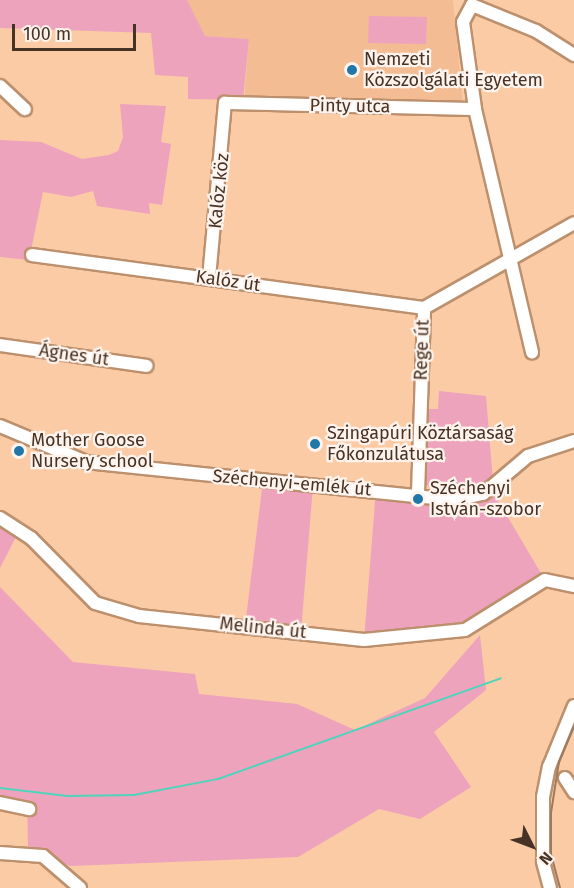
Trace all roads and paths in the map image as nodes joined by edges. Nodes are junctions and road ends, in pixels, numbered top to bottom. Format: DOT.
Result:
graph roads {
  1 [pos="471,2"];
  2 [pos="574,55"];
  3 [pos="0,86"];
  4 [pos="225,103"];
  5 [pos="25,109"];
  6 [pos="475,109"];
  7 [pos="574,223"];
  8 [pos="506,236"];
  9 [pos="535,245"];
  10 [pos="32,255"];
  11 [pos="512,258"];
  12 [pos="209,278"];
  13 [pos="424,308"];
  14 [pos="0,345"];
  15 [pos="532,352"];
  16 [pos="147,366"];
  17 [pos="0,426"];
  18 [pos="574,441"];
  19 [pos="418,493"];
  20 [pos="0,518"];
  21 [pos="574,586"];
  22 [pos="574,706"];
  23 [pos="565,778"];
  24 [pos="574,792"];
  25 [pos="0,803"];
  26 [pos="29,808"];
  27 [pos="0,853"];
  28 [pos="80,888"];
  29 [pos="550,888"];
  1 -- 2 [label="street"];
  1 -- 6 [label="street"];
  3 -- 5 [label="street"];
  4 -- 6 [label="street, Pinty utca"];
  4 -- 12 [label="street, Kalóz köz"];
  6 -- 8 [label="street"];
  7 -- 9 [label="street, Rege út"];
  8 -- 9 [label="street"];
  8 -- 11 [label="street"];
  9 -- 11 [label="street, Rege út"];
  10 -- 12 [label="street, Kalóz út"];
  11 -- 13 [label="street, Rege út"];
  11 -- 15 [label="street"];
  12 -- 13 [label="street, Kalóz út"];
  13 -- 19 [label="street, Rege út"];
  14 -- 16 [label="street, Ágnes út"];
  17 -- 19 [label="street, Széchenyi-emlék út"];
  18 -- 19 [label="street, Széchenyi-emlék út"];
  20 -- 21 [label="street, Melinda út"];
  22 -- 29 [label="street"];
  23 -- 24 [label="street"];
  25 -- 26 [label="street"];
  27 -- 28 [label="street"];
}
